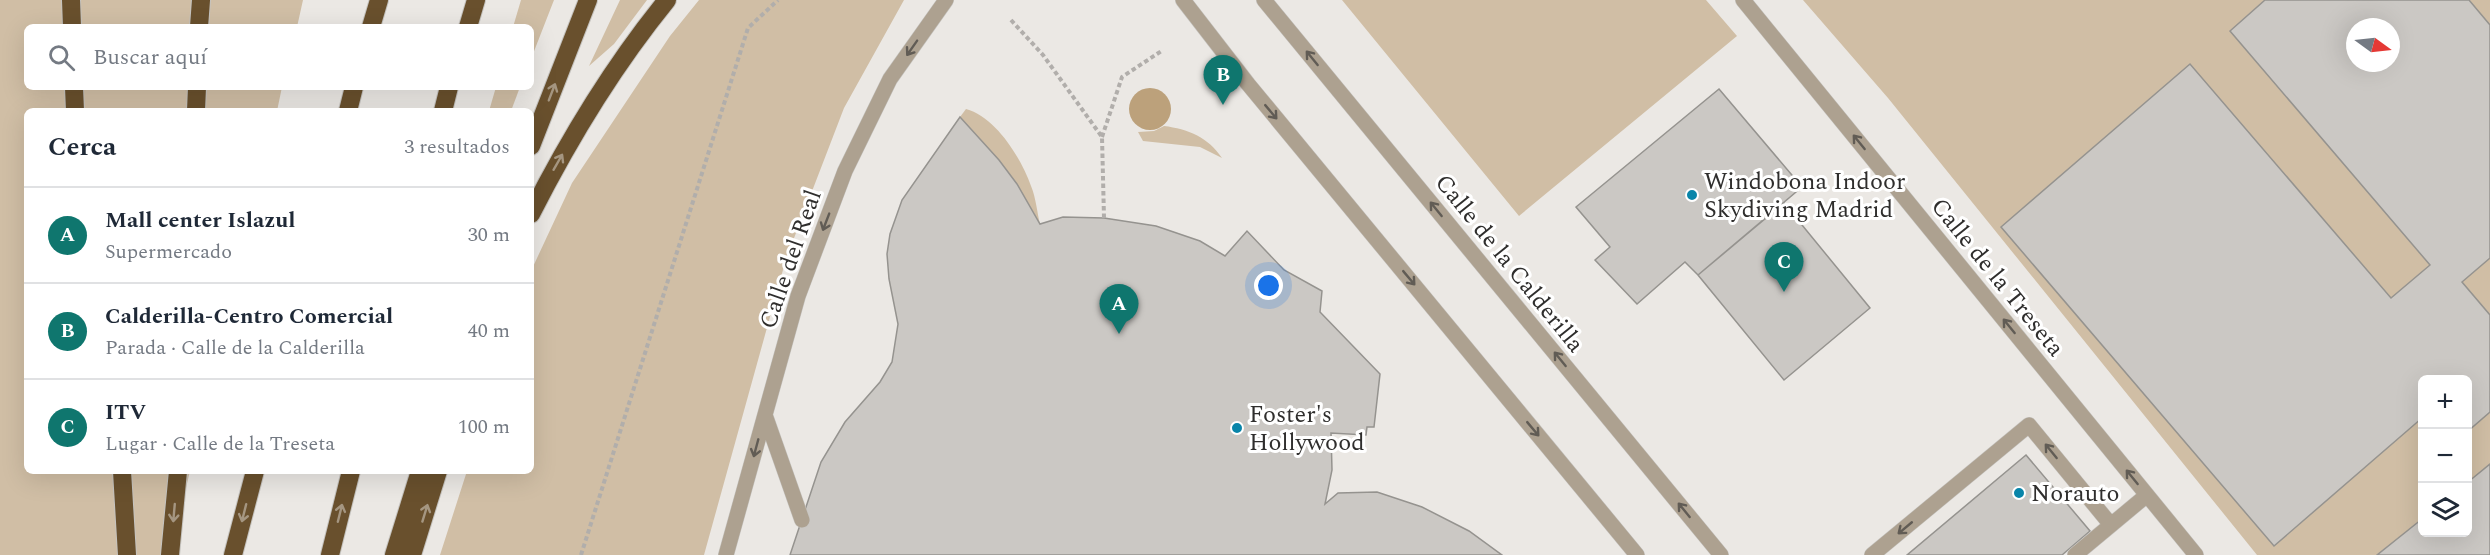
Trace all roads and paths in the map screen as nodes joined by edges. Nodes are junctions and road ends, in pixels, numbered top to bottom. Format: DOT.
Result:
graph roads {
  1 [pos="71,0"];
  2 [pos="201,0"];
  3 [pos="380,0"];
  4 [pos="476,0"];
  5 [pos="588,0"];
  6 [pos="667,0"];
  7 [pos="778,0"];
  8 [pos="946,0"];
  9 [pos="1183,0"];
  10 [pos="1264,0"];
  11 [pos="1743,0"];
  12 [pos="1011,20"];
  13 [pos="72,24"];
  14 [pos="200,24"];
  15 [pos="372,24"];
  16 [pos="469,24"];
  17 [pos="1163,50"];
  18 [pos="74,90"];
  19 [pos="197,90"];
  20 [pos="353,90"];
  21 [pos="448,90"];
  22 [pos="75,108"];
  23 [pos="196,108"];
  24 [pos="349,108"];
  25 [pos="444,108"];
  26 [pos="1102,137"];
  27 [pos="534,138"];
  28 [pos="534,208"];
  29 [pos="1104,218"];
  30 [pos="765,415"];
  31 [pos="122,474"];
  32 [pos="178,474"];
  33 [pos="254,474"];
  34 [pos="350,474"];
  35 [pos="419,474"];
  36 [pos="437,474"];
  37 [pos="2147,495"];
  38 [pos="802,520"];
  39 [pos="2111,525"];
  40 [pos="127,555"];
  41 [pos="170,555"];
  42 [pos="233,555"];
  43 [pos="330,555"];
  44 [pos="394,555"];
  45 [pos="412,555"];
  46 [pos="581,555"];
  47 [pos="726,555"];
  48 [pos="1637,555"];
  49 [pos="1721,555"];
  50 [pos="1872,555"];
  51 [pos="2074,555"];
  52 [pos="2196,555"];
  1 -- 13 [label="highway"];
  2 -- 14 [label="highway"];
  3 -- 15 [label="highway"];
  4 -- 16 [label="highway"];
  27 -- 5 [label="highway, one-way"];
  28 -- 6 [label="highway, one-way"];
  7 -- 46 [label="path"];
  8 -- 30 [label="street, Calle del Real, one-way"];
  9 -- 48 [label="street, one-way"];
  49 -- 10 [label="street, Calle de la Calderilla, one-way"];
  37 -- 11 [label="street, Calle de la Treseta, one-way"];
  12 -- 26 [label="path"];
  17 -- 26 [label="path"];
  18 -- 22 [label="highway"];
  19 -- 23 [label="highway"];
  20 -- 24 [label="highway"];
  21 -- 25 [label="highway"];
  26 -- 29 [label="path"];
  30 -- 38 [label="street"];
  30 -- 47 [label="street, Calle del Real, one-way"];
  31 -- 40 [label="highway"];
  32 -- 41 [label="highway, one-way"];
  33 -- 42 [label="highway, one-way"];
  43 -- 34 [label="highway, one-way"];
  35 -- 44 [label="highway"];
  45 -- 36 [label="highway, one-way"];
  37 -- 39 [label="street"];
  37 -- 52 [label="street, Calle de la Treseta"];
  39 -- 50 [label="street, one-way"];
  39 -- 51 [label="street"];
}
